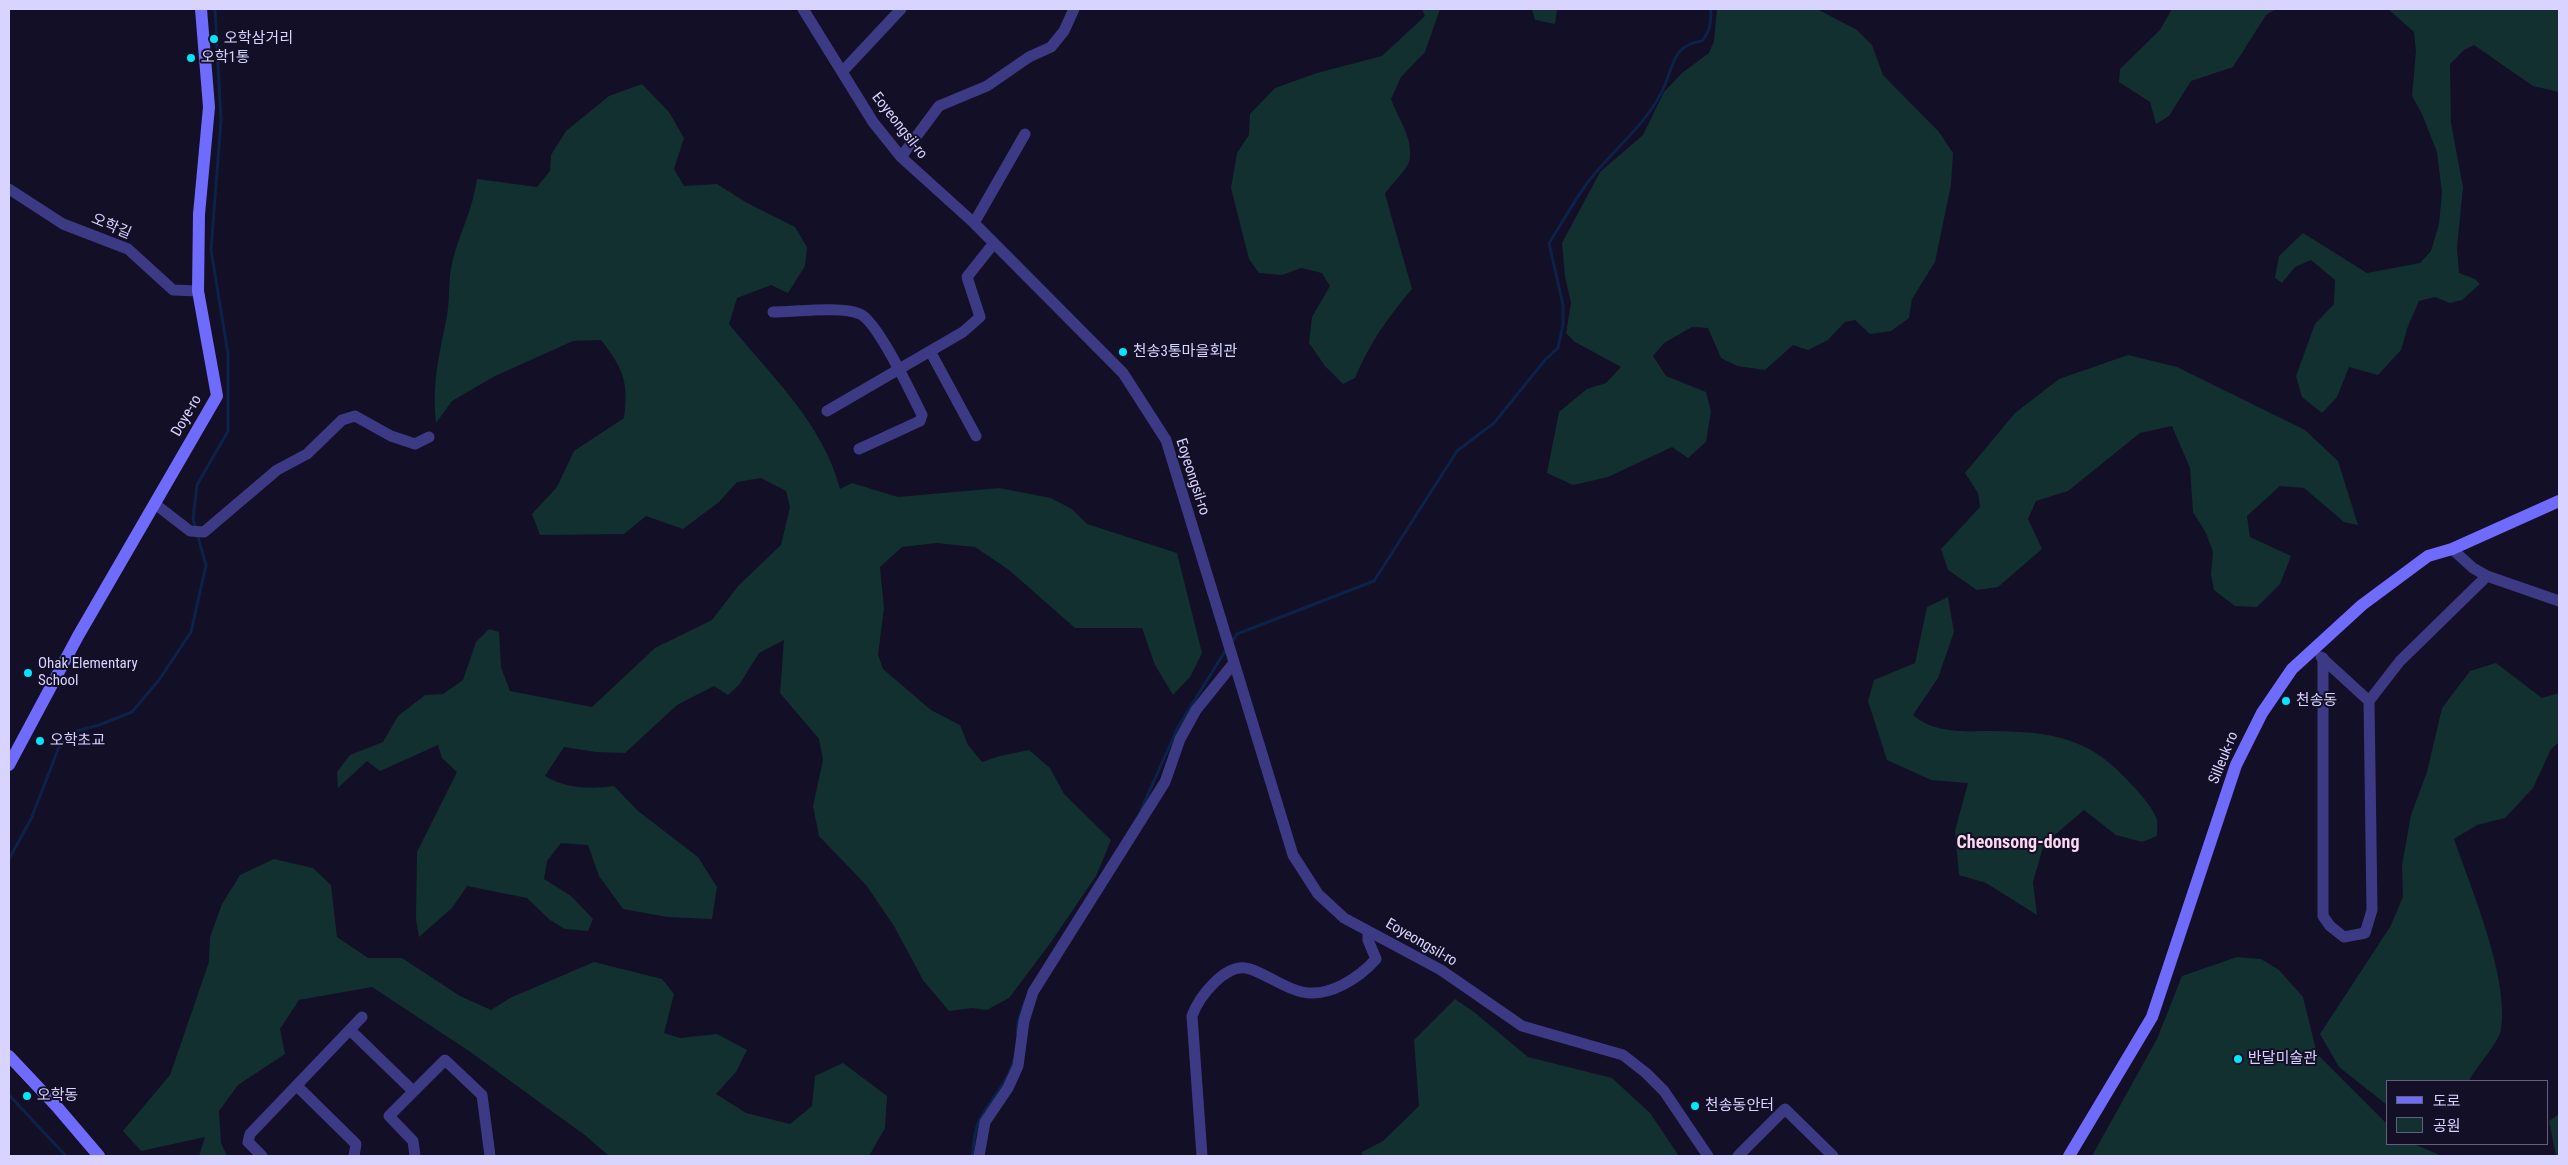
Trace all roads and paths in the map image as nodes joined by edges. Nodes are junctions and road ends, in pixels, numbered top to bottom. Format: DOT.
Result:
graph roads {
  1 [pos="201,9"];
  2 [pos="803,9"];
  3 [pos="901,9"];
  4 [pos="1074,9"];
  5 [pos="842,72"];
  6 [pos="1025,134"];
  7 [pos="901,157"];
  8 [pos="9,189"];
  9 [pos="974,223"];
  10 [pos="994,244"];
  11 [pos="198,291"];
  12 [pos="773,312"];
  13 [pos="930,351"];
  14 [pos="898,369"];
  15 [pos="827,411"];
  16 [pos="976,436"];
  17 [pos="429,437"];
  18 [pos="859,449"];
  19 [pos="2559,501"];
  20 [pos="155,504"];
  21 [pos="2452,549"];
  22 [pos="2487,576"];
  23 [pos="2559,601"];
  24 [pos="2311,650"];
  25 [pos="2323,658"];
  26 [pos="1232,660"];
  27 [pos="2369,701"];
  28 [pos="9,765"];
  29 [pos="1368,931"];
  30 [pos="362,1017"];
  31 [pos="350,1030"];
  32 [pos="9,1056"];
  33 [pos="297,1086"];
  34 [pos="414,1091"];
  35 [pos="99,1156"];
  36 [pos="262,1156"];
  37 [pos="354,1156"];
  38 [pos="415,1156"];
  39 [pos="490,1156"];
  40 [pos="979,1156"];
  41 [pos="1202,1156"];
  42 [pos="1708,1156"];
  43 [pos="1738,1156"];
  44 [pos="1833,1156"];
  45 [pos="2069,1156"];
  1 -- 11 [label="street, Doye-ro"];
  2 -- 5 [label="street, Eoyeongsil-ro"];
  3 -- 5 [label="street"];
  4 -- 7 [label="street"];
  5 -- 7 [label="street, Eoyeongsil-ro"];
  6 -- 9 [label="street"];
  7 -- 9 [label="street, Eoyeongsil-ro"];
  8 -- 11 [label="street, 오학길"];
  9 -- 10 [label="street, Eoyeongsil-ro"];
  10 -- 13 [label="street"];
  10 -- 26 [label="street, Eoyeongsil-ro"];
  11 -- 20 [label="street, Doye-ro"];
  12 -- 14 [label="street"];
  13 -- 14 [label="street"];
  13 -- 16 [label="street"];
  14 -- 15 [label="street"];
  14 -- 18 [label="street"];
  17 -- 20 [label="street"];
  19 -- 21 [label="street, Silleuk-ro"];
  20 -- 28 [label="street, Doye-ro"];
  21 -- 22 [label="street"];
  21 -- 24 [label="street, Silleuk-ro"];
  22 -- 23 [label="street"];
  22 -- 27 [label="street"];
  24 -- 25 [label="street"];
  24 -- 45 [label="street, Silleuk-ro"];
  25 -- 27 [label="street"];
  25 -- 27 [label="street"];
  26 -- 29 [label="street, Eoyeongsil-ro"];
  26 -- 40 [label="street"];
  29 -- 41 [label="street"];
  29 -- 42 [label="street, Eoyeongsil-ro"];
  30 -- 31 [label="street"];
  31 -- 33 [label="street"];
  31 -- 34 [label="street"];
  32 -- 35 [label="street"];
  33 -- 36 [label="street"];
  33 -- 37 [label="street"];
  34 -- 38 [label="street"];
  34 -- 39 [label="street"];
  43 -- 44 [label="street"];
}
